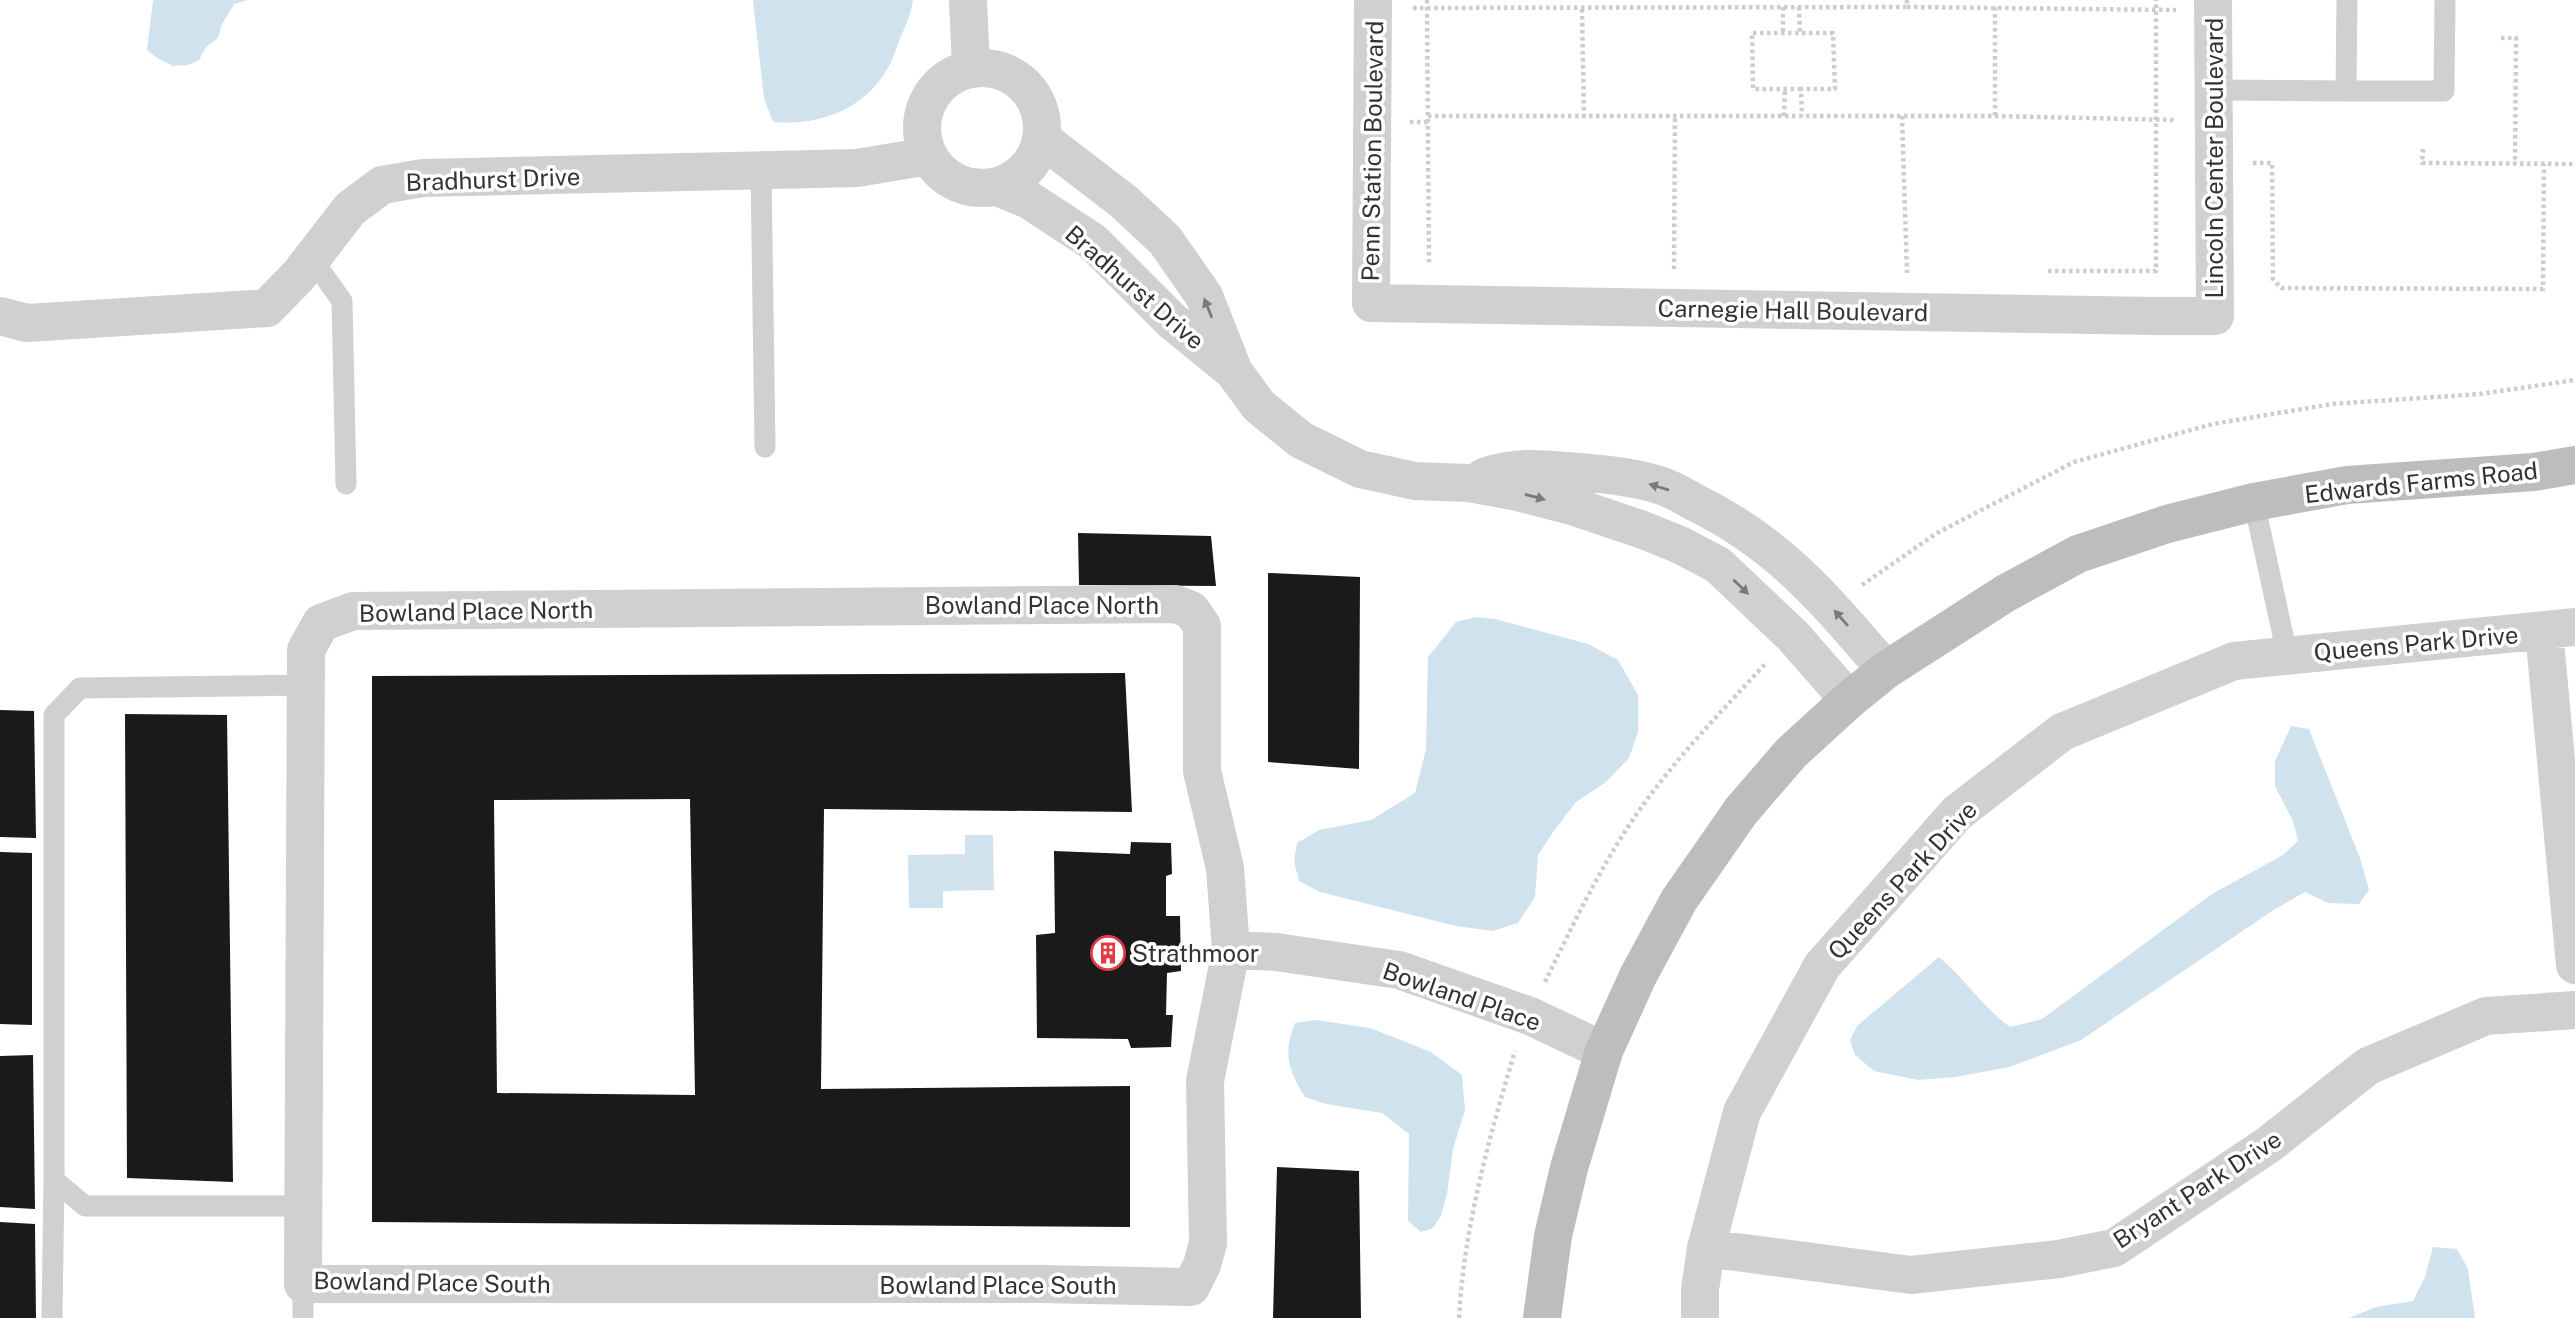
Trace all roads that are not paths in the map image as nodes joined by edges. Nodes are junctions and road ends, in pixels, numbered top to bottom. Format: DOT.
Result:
graph roads {
  1 [pos="968,0"];
  2 [pos="2347,0"];
  3 [pos="2445,0"];
  4 [pos="1373,3"];
  5 [pos="2213,6"];
  6 [pos="971,68"];
  7 [pos="2346,91"];
  8 [pos="2214,105"];
  9 [pos="1042,139"];
  10 [pos="929,156"];
  11 [pos="761,170"];
  12 [pos="997,187"];
  13 [pos="312,259"];
  14 [pos="1371,303"];
  15 [pos="2215,316"];
  16 [pos="14,319"];
  17 [pos="1234,372"];
  18 [pos="765,447"];
  19 [pos="2575,465"];
  20 [pos="1469,483"];
  21 [pos="346,484"];
  22 [pos="2255,502"];
  23 [pos="2559,629"];
  24 [pos="2287,654"];
  25 [pos="306,668"];
  26 [pos="1886,670"];
  27 [pos="1849,700"];
  28 [pos="1231,950"];
  29 [pos="2575,965"];
  30 [pos="2575,1010"];
  31 [pos="1604,1051"];
  32 [pos="54,1180"];
  33 [pos="304,1206"];
  34 [pos="1706,1248"];
  35 [pos="1191,1287"];
  36 [pos="303,1301"];
  37 [pos="52,1318"];
  38 [pos="1542,1318"];
  39 [pos="1700,1318"];
  1 -- 6 [label="street"];
  2 -- 7 [label="lane"];
  3 -- 7 [label="lane"];
  4 -- 14 [label="street, Penn Station Boulevard"];
  5 -- 8 [label="street, Lincoln Center Boulevard"];
  6 -- 9 [label="street"];
  6 -- 10 [label="street"];
  7 -- 8 [label="lane"];
  8 -- 15 [label="street, Lincoln Center Boulevard"];
  9 -- 12 [label="street"];
  17 -- 9 [label="street, Bradhurst Drive, one-way"];
  10 -- 11 [label="street, Bradhurst Drive"];
  10 -- 12 [label="street"];
  11 -- 13 [label="street, Bradhurst Drive"];
  11 -- 18 [label="lane"];
  12 -- 17 [label="street, Bradhurst Drive"];
  13 -- 16 [label="street, Bradhurst Drive"];
  13 -- 21 [label="lane"];
  14 -- 15 [label="street, Carnegie Hall Boulevard"];
  17 -- 20 [label="street, Bradhurst Drive"];
  19 -- 22 [label="street, Edwards Farms Road"];
  26 -- 20 [label="street, Bradhurst Drive, one-way"];
  20 -- 27 [label="street, Bradhurst Drive, one-way"];
  22 -- 24 [label="lane"];
  22 -- 26 [label="street, Edwards Farms Road"];
  23 -- 24 [label="street, Queens Park Drive"];
  23 -- 29 [label="street"];
  24 -- 34 [label="street, Queens Park Drive"];
  25 -- 28 [label="street, Bowland Place North"];
  25 -- 32 [label="lane"];
  25 -- 33 [label="street, Bowland Place South"];
  26 -- 27 [label="street, Edwards Farms Road"];
  27 -- 31 [label="street, Edwards Farms Road"];
  28 -- 31 [label="street, Bowland Place"];
  28 -- 35 [label="street, Bowland Place North"];
  30 -- 34 [label="street, Bryant Park Drive"];
  31 -- 38 [label="street, Edwards Farms Road"];
  32 -- 33 [label="lane"];
  32 -- 37 [label="lane"];
  33 -- 36 [label="street, Bowland Place South"];
  34 -- 39 [label="street, Queens Park Drive"];
  35 -- 36 [label="street, Bowland Place South"];
}
